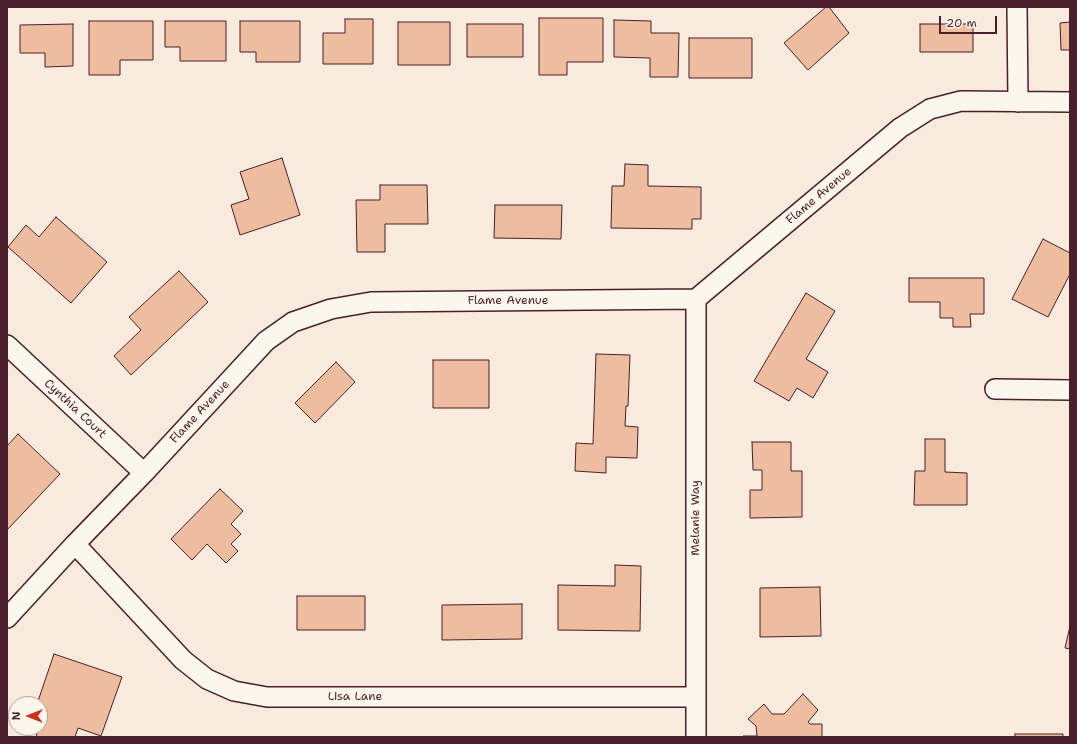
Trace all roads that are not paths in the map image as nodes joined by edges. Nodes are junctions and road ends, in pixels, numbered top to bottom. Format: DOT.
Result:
graph roads {
  1 [pos="1018,7"];
  2 [pos="1018,102"];
  3 [pos="1070,102"];
  4 [pos="696,299"];
  5 [pos="7,345"];
  6 [pos="995,389"];
  7 [pos="1070,390"];
  8 [pos="144,473"];
  9 [pos="75,544"];
  10 [pos="7,618"];
  11 [pos="696,697"];
  12 [pos="696,737"];
  1 -- 2 [label="street"];
  2 -- 3 [label="street, Flame Avenue"];
  2 -- 4 [label="street, Flame Avenue"];
  4 -- 8 [label="street, Flame Avenue"];
  4 -- 11 [label="street, Melanie Way"];
  5 -- 8 [label="street, Cynthia Court"];
  6 -- 7 [label="street"];
  8 -- 9 [label="street, Flame Avenue"];
  9 -- 10 [label="street, Flame Avenue"];
  9 -- 11 [label="street, Lisa Lane"];
  11 -- 12 [label="street, Melanie Way"];
}
